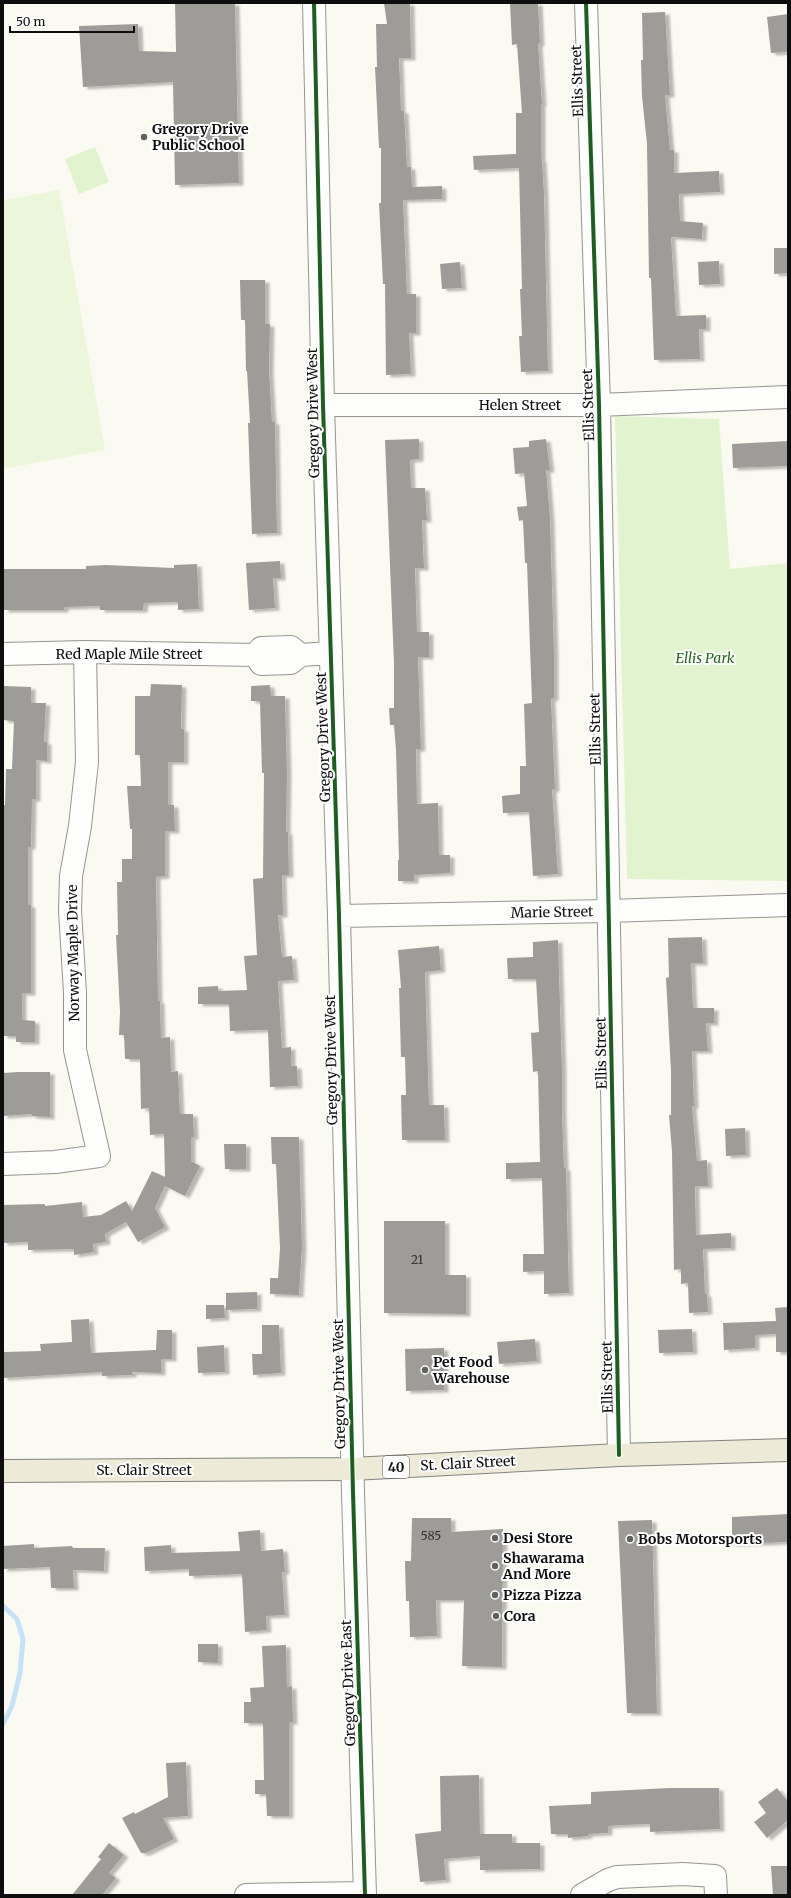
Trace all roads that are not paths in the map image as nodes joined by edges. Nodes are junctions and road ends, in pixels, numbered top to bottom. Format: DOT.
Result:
graph roads {
  1 [pos="314,3"];
  2 [pos="586,3"];
  3 [pos="788,397"];
  4 [pos="323,405"];
  5 [pos="600,405"];
  6 [pos="85,652"];
  7 [pos="331,652"];
  8 [pos="3,654"];
  9 [pos="788,905"];
  10 [pos="609,911"];
  11 [pos="339,916"];
  12 [pos="3,1164"];
  13 [pos="788,1450"];
  14 [pos="620,1455"];
  15 [pos="352,1470"];
  16 [pos="3,1471"];
  17 [pos="365,1894"];
  18 [pos="246,1895"];
  19 [pos="582,1895"];
  20 [pos="716,1895"];
  1 -- 4 [label="street, Gregory Drive West"];
  2 -- 5 [label="street, Ellis Street"];
  3 -- 5 [label="street, Helen Street"];
  4 -- 5 [label="street, Helen Street"];
  4 -- 7 [label="street, Gregory Drive West"];
  5 -- 10 [label="street, Ellis Street"];
  6 -- 7 [label="street, Red Maple Mile Street"];
  6 -- 8 [label="street, Red Maple Mile Street"];
  6 -- 12 [label="street, Norway Maple Drive"];
  7 -- 11 [label="street, Gregory Drive West"];
  9 -- 10 [label="street, Marie Street"];
  10 -- 11 [label="street, Marie Street"];
  10 -- 14 [label="street, Ellis Street"];
  11 -- 15 [label="street, Gregory Drive West"];
  13 -- 14 [label="main road, St. Clair Street / 40"];
  14 -- 15 [label="main road, St. Clair Street / 40"];
  15 -- 16 [label="main road, St. Clair Street / 40"];
  15 -- 17 [label="street, Gregory Drive East"];
  17 -- 18 [label="street"];
  19 -- 20 [label="street"];
}
